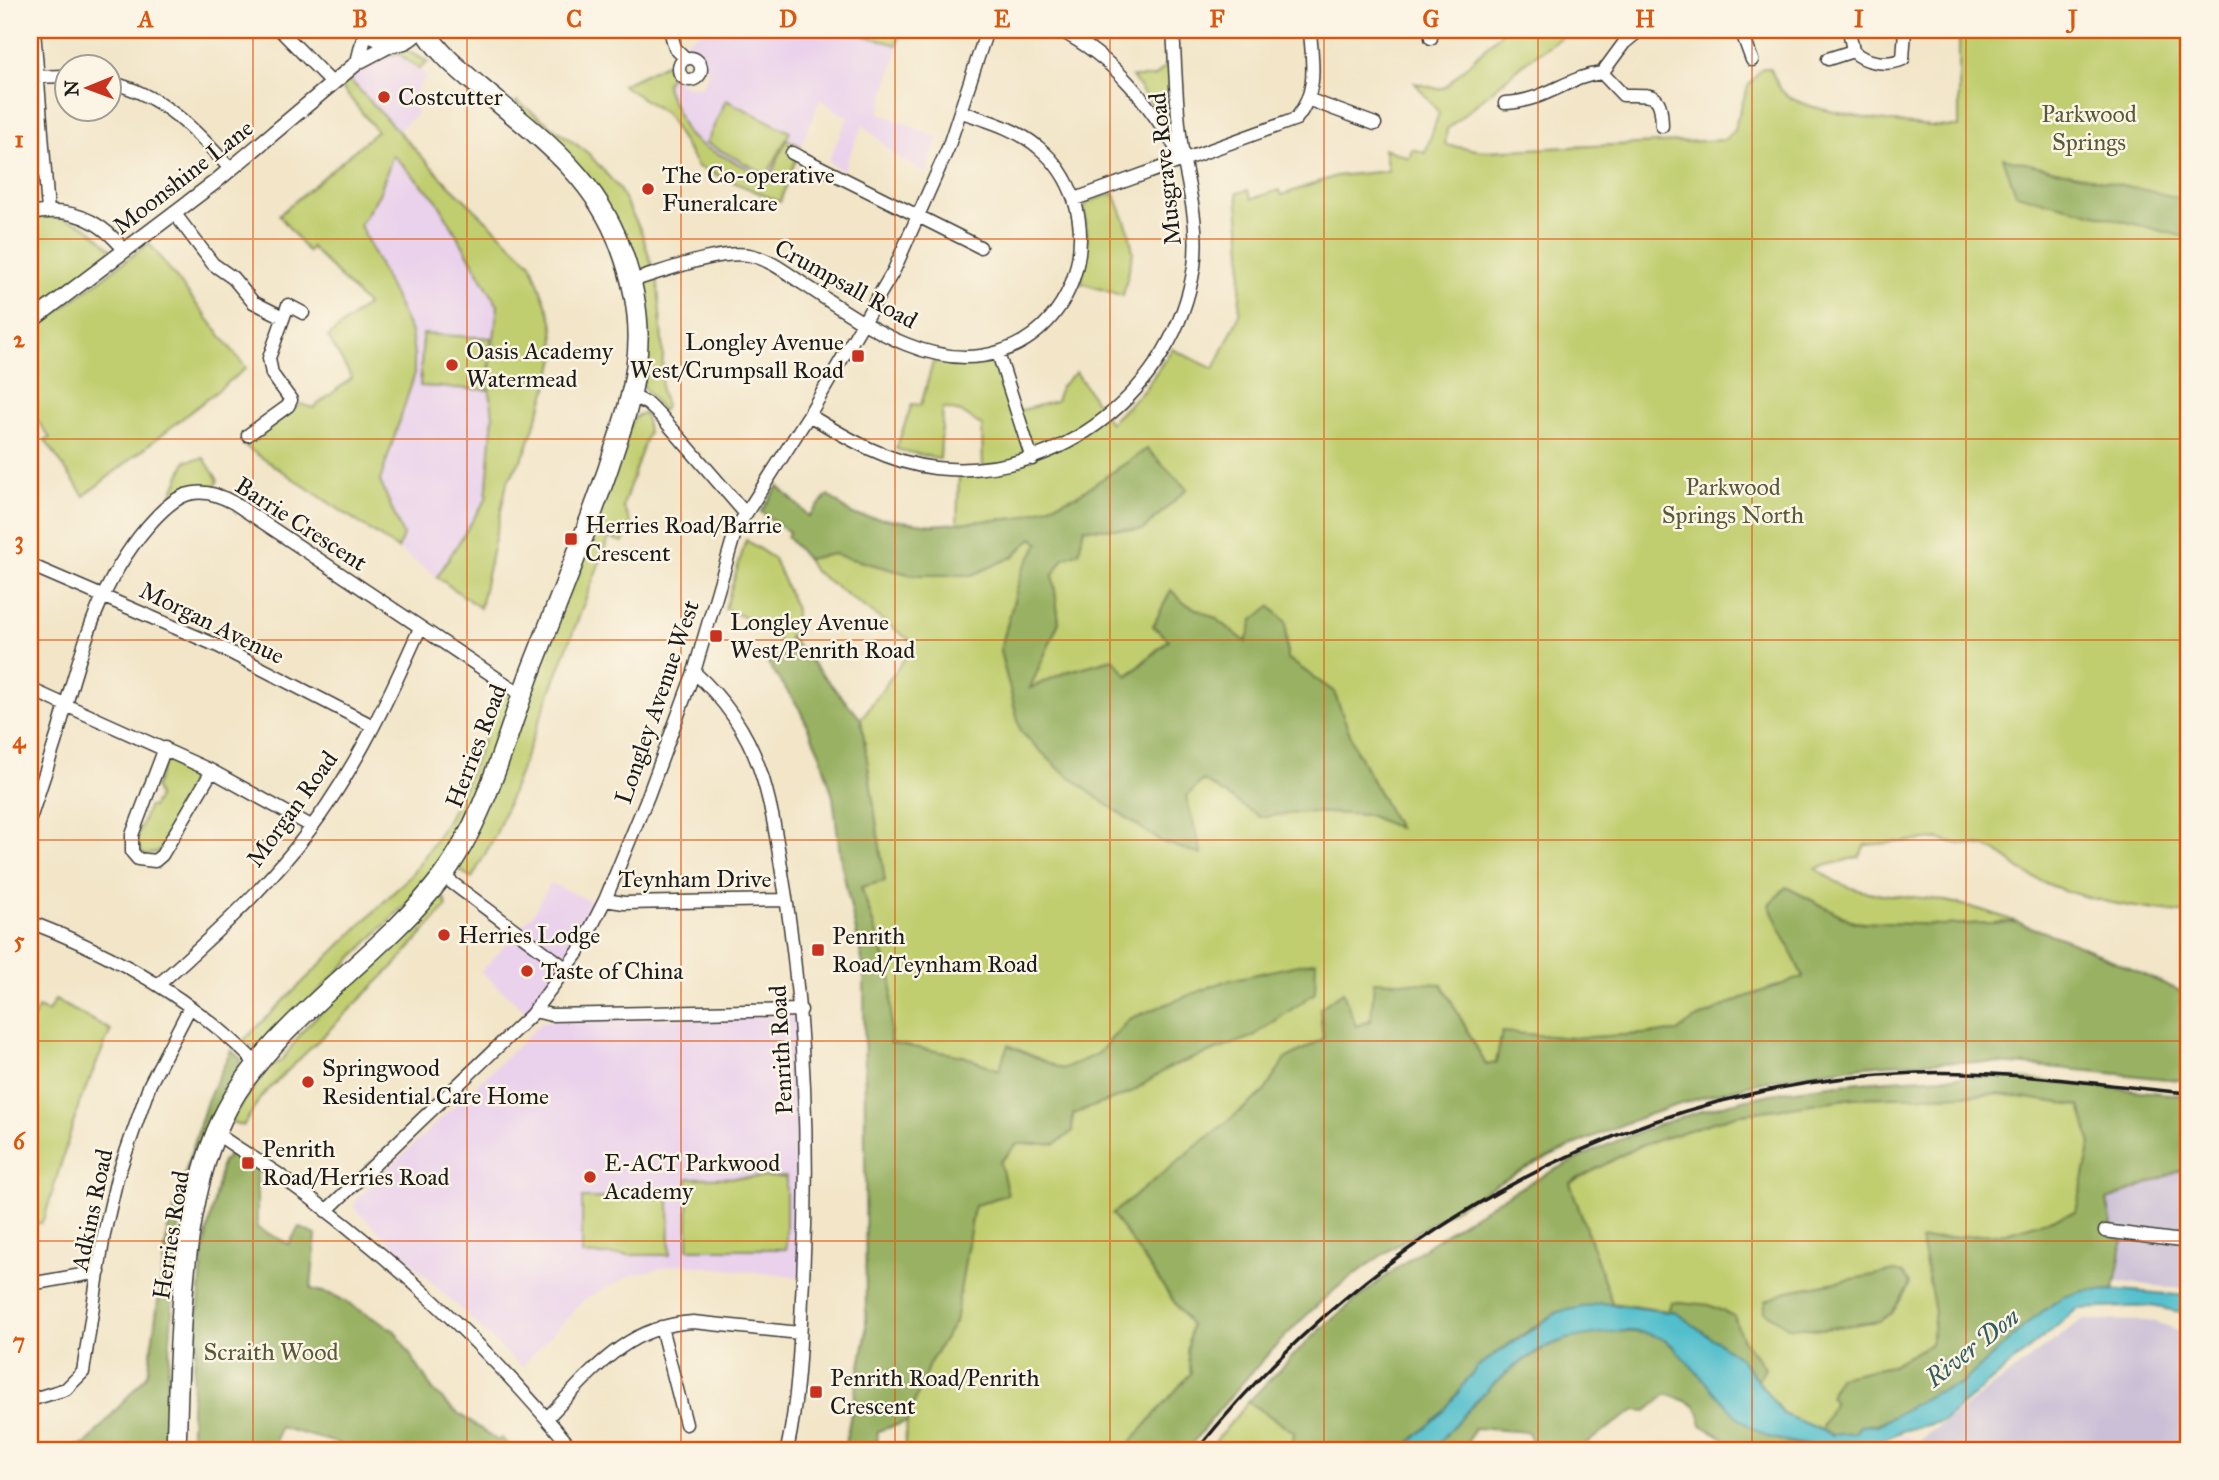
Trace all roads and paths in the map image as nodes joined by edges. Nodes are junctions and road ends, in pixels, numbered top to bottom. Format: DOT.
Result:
graph roads {
  1 [pos="34,30"];
  2 [pos="280,30"];
  3 [pos="366,30"];
  4 [pos="372,30"];
  5 [pos="425,30"];
  6 [pos="670,30"];
  7 [pos="987,30"];
  8 [pos="1059,30"];
  9 [pos="1173,30"];
  10 [pos="1310,30"];
  11 [pos="1640,30"];
  12 [pos="1741,30"];
  13 [pos="1849,30"];
  14 [pos="1905,30"];
  15 [pos="405,37"];
  16 [pos="1853,51"];
  17 [pos="442,55"];
  18 [pos="686,58"];
  19 [pos="1828,59"];
  20 [pos="1752,60"];
  21 [pos="358,62"];
  22 [pos="1602,73"];
  23 [pos="52,76"];
  24 [pos="34,77"];
  25 [pos="332,83"];
  26 [pos="122,87"];
  27 [pos="1310,100"];
  28 [pos="1505,103"];
  29 [pos="1178,107"];
  30 [pos="962,112"];
  31 [pos="1156,116"];
  32 [pos="1375,124"];
  33 [pos="1662,126"];
  34 [pos="792,153"];
  35 [pos="1184,161"];
  36 [pos="231,170"];
  37 [pos="1075,199"];
  38 [pos="48,211"];
  39 [pos="30,214"];
  40 [pos="175,214"];
  41 [pos="919,217"];
  42 [pos="980,247"];
  43 [pos="125,251"];
  44 [pos="631,281"];
  45 [pos="303,313"];
  46 [pos="283,317"];
  47 [pos="30,322"];
  48 [pos="864,323"];
  49 [pos="998,353"];
  50 [pos="631,395"];
  51 [pos="809,415"];
  52 [pos="248,435"];
  53 [pos="1032,459"];
  54 [pos="745,513"];
  55 [pos="30,565"];
  56 [pos="102,593"];
  57 [pos="420,628"];
  58 [pos="694,672"];
  59 [pos="30,689"];
  60 [pos="522,695"];
  61 [pos="66,704"];
  62 [pos="373,726"];
  63 [pos="165,748"];
  64 [pos="212,771"];
  65 [pos="31,811"];
  66 [pos="311,827"];
  67 [pos="443,876"];
  68 [pos="605,900"];
  69 [pos="786,900"];
  70 [pos="30,922"];
  71 [pos="567,969"];
  72 [pos="158,985"];
  73 [pos="190,1007"];
  74 [pos="801,1010"];
  75 [pos="536,1011"];
  76 [pos="257,1064"];
  77 [pos="216,1133"];
  78 [pos="326,1211"];
  79 [pos="2105,1231"];
  80 [pos="2189,1242"];
  81 [pos="99,1272"];
  82 [pos="30,1284"];
  83 [pos="661,1327"];
  84 [pos="800,1333"];
  85 [pos="30,1400"];
  86 [pos="547,1418"];
  87 [pos="687,1423"];
  88 [pos="176,1450"];
  89 [pos="573,1450"];
  90 [pos="787,1450"];
  1 -- 24 [label="street"];
  2 -- 25 [label="street"];
  3 -- 21 [label="street"];
  4 -- 15 [label="main road"];
  5 -- 17 [label="main road"];
  6 -- 18 [label="street"];
  7 -- 30 [label="street, Longley Avenue West"];
  8 -- 31 [label="street"];
  9 -- 29 [label="street, Musgrave Road"];
  10 -- 27 [label="street"];
  11 -- 22 [label="street"];
  12 -- 20 [label="street"];
  13 -- 16 [label="street"];
  14 -- 16 [label="street"];
  15 -- 17 [label="main road"];
  15 -- 21 [label="street, Moonshine Lane"];
  16 -- 19 [label="street"];
  17 -- 44 [label="main road, Herries Road"];
  21 -- 25 [label="street, Moonshine Lane"];
  22 -- 28 [label="street"];
  22 -- 33 [label="street"];
  23 -- 24 [label="street"];
  24 -- 38 [label="street"];
  25 -- 36 [label="street, Moonshine Lane"];
  26 -- 36 [label="street"];
  27 -- 32 [label="street"];
  27 -- 35 [label="street"];
  29 -- 31 [label="street"];
  29 -- 35 [label="street, Musgrave Road"];
  30 -- 37 [label="street, Crumpsall Road"];
  30 -- 41 [label="street, Longley Avenue West"];
  31 -- 35 [label="street"];
  34 -- 41 [label="street"];
  35 -- 37 [label="street"];
  35 -- 53 [label="street, Musgrave Road"];
  36 -- 40 [label="street, Moonshine Lane"];
  37 -- 49 [label="street, Crumpsall Road"];
  38 -- 39 [label="street"];
  38 -- 43 [label="street"];
  40 -- 43 [label="street, Moonshine Lane"];
  40 -- 46 [label="street"];
  41 -- 42 [label="street"];
  41 -- 48 [label="street, Longley Avenue West"];
  43 -- 47 [label="street, Moonshine Lane"];
  44 -- 48 [label="street, Crumpsall Road"];
  44 -- 50 [label="main road, Herries Road"];
  45 -- 46 [label="street"];
  46 -- 52 [label="street"];
  48 -- 49 [label="street, Crumpsall Road"];
  48 -- 51 [label="street, Longley Avenue West"];
  49 -- 53 [label="street"];
  50 -- 54 [label="street"];
  50 -- 60 [label="main road, Herries Road"];
  51 -- 53 [label="street, Musgrave Road"];
  51 -- 54 [label="street, Longley Avenue West"];
  54 -- 58 [label="street, Longley Avenue West"];
  55 -- 56 [label="street, Morgan Avenue"];
  56 -- 57 [label="street, Barrie Crescent"];
  56 -- 61 [label="street, Barrie Crescent"];
  56 -- 62 [label="street, Morgan Avenue"];
  57 -- 60 [label="street, Barrie Crescent"];
  57 -- 62 [label="street, Morgan Road"];
  58 -- 68 [label="street, Longley Avenue West"];
  58 -- 69 [label="street, Penrith Road"];
  59 -- 61 [label="street"];
  60 -- 67 [label="main road, Herries Road"];
  61 -- 63 [label="street"];
  61 -- 65 [label="street, Barrie Crescent"];
  62 -- 66 [label="street, Morgan Road"];
  63 -- 64 [label="street"];
  63 -- 64 [label="street"];
  64 -- 66 [label="street"];
  66 -- 72 [label="street, Morgan Road"];
  67 -- 71 [label="street"];
  67 -- 76 [label="main road, Herries Road"];
  68 -- 69 [label="street, Teynham Drive"];
  68 -- 71 [label="street, Longley Avenue West"];
  69 -- 74 [label="street, Penrith Road"];
  70 -- 72 [label="street"];
  71 -- 75 [label="street, Longley Avenue West"];
  72 -- 73 [label="street"];
  73 -- 76 [label="street"];
  73 -- 81 [label="street, Adkins Road"];
  74 -- 75 [label="street"];
  74 -- 84 [label="street, Penrith Road"];
  75 -- 78 [label="street, Longley Avenue West"];
  76 -- 77 [label="main road, Herries Road"];
  77 -- 78 [label="street"];
  77 -- 88 [label="main road, Herries Road"];
  78 -- 86 [label="street"];
  79 -- 80 [label="street"];
  81 -- 82 [label="street"];
  81 -- 85 [label="street, Adkins Road"];
  83 -- 84 [label="street"];
  83 -- 86 [label="street"];
  83 -- 87 [label="street"];
  84 -- 90 [label="street, Penrith Road"];
  86 -- 89 [label="street"];
}
